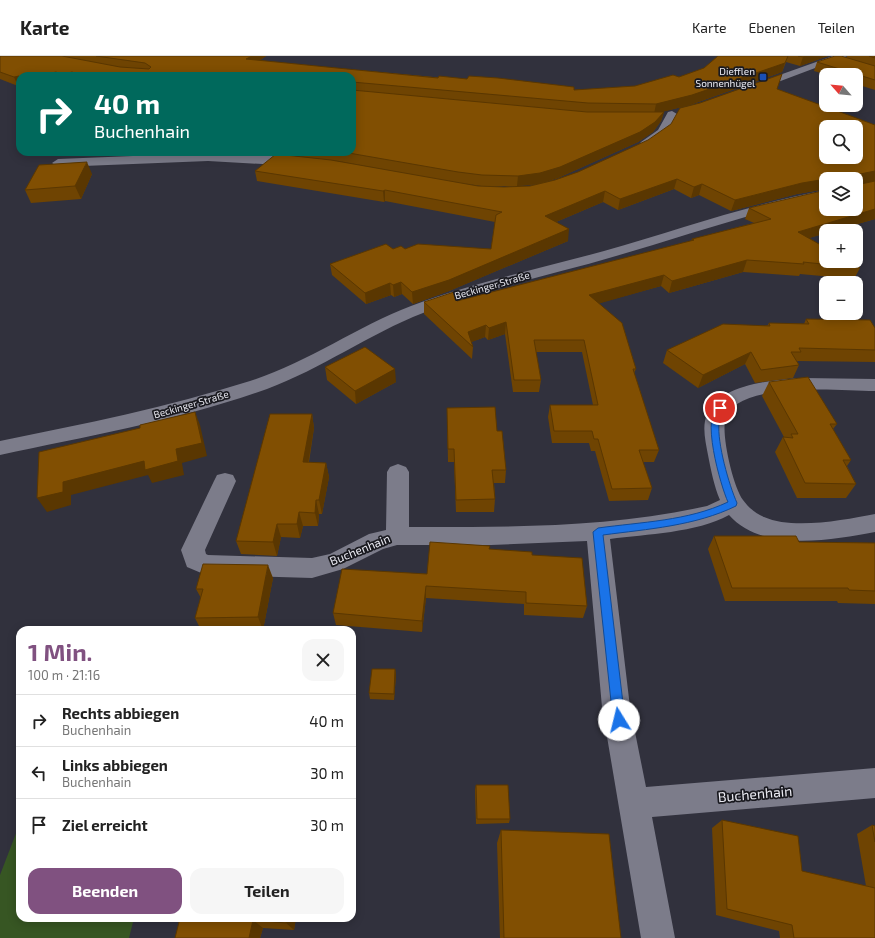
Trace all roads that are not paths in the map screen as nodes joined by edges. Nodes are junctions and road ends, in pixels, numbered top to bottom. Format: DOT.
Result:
graph roads {
  1 [pos="841,59"];
  2 [pos="741,92"];
  3 [pos="671,114"];
  4 [pos="631,151"];
  5 [pos="58,163"];
  6 [pos="313,164"];
  7 [pos="819,195"];
  8 [pos="875,385"];
  9 [pos="0,448"];
  10 [pos="398,472"];
  11 [pos="224,480"];
  12 [pos="733,503"];
  13 [pos="875,523"];
  14 [pos="598,532"];
  15 [pos="397,536"];
  16 [pos="875,783"];
  17 [pos="635,803"];
  18 [pos="658,938"];
  1 -- 2 [label="street"];
  3 -- 4 [label="street"];
  5 -- 6 [label="street"];
  7 -- 9 [label="street, Beckinger Straße"];
  8 -- 12 [label="street"];
  10 -- 15 [label="street, Buchenhain"];
  11 -- 15 [label="street, Buchenhain"];
  12 -- 13 [label="street"];
  12 -- 14 [label="street, Buchenhain"];
  14 -- 15 [label="street, Buchenhain"];
  14 -- 17 [label="street"];
  16 -- 17 [label="street, Buchenhain"];
  17 -- 18 [label="street"];
}
